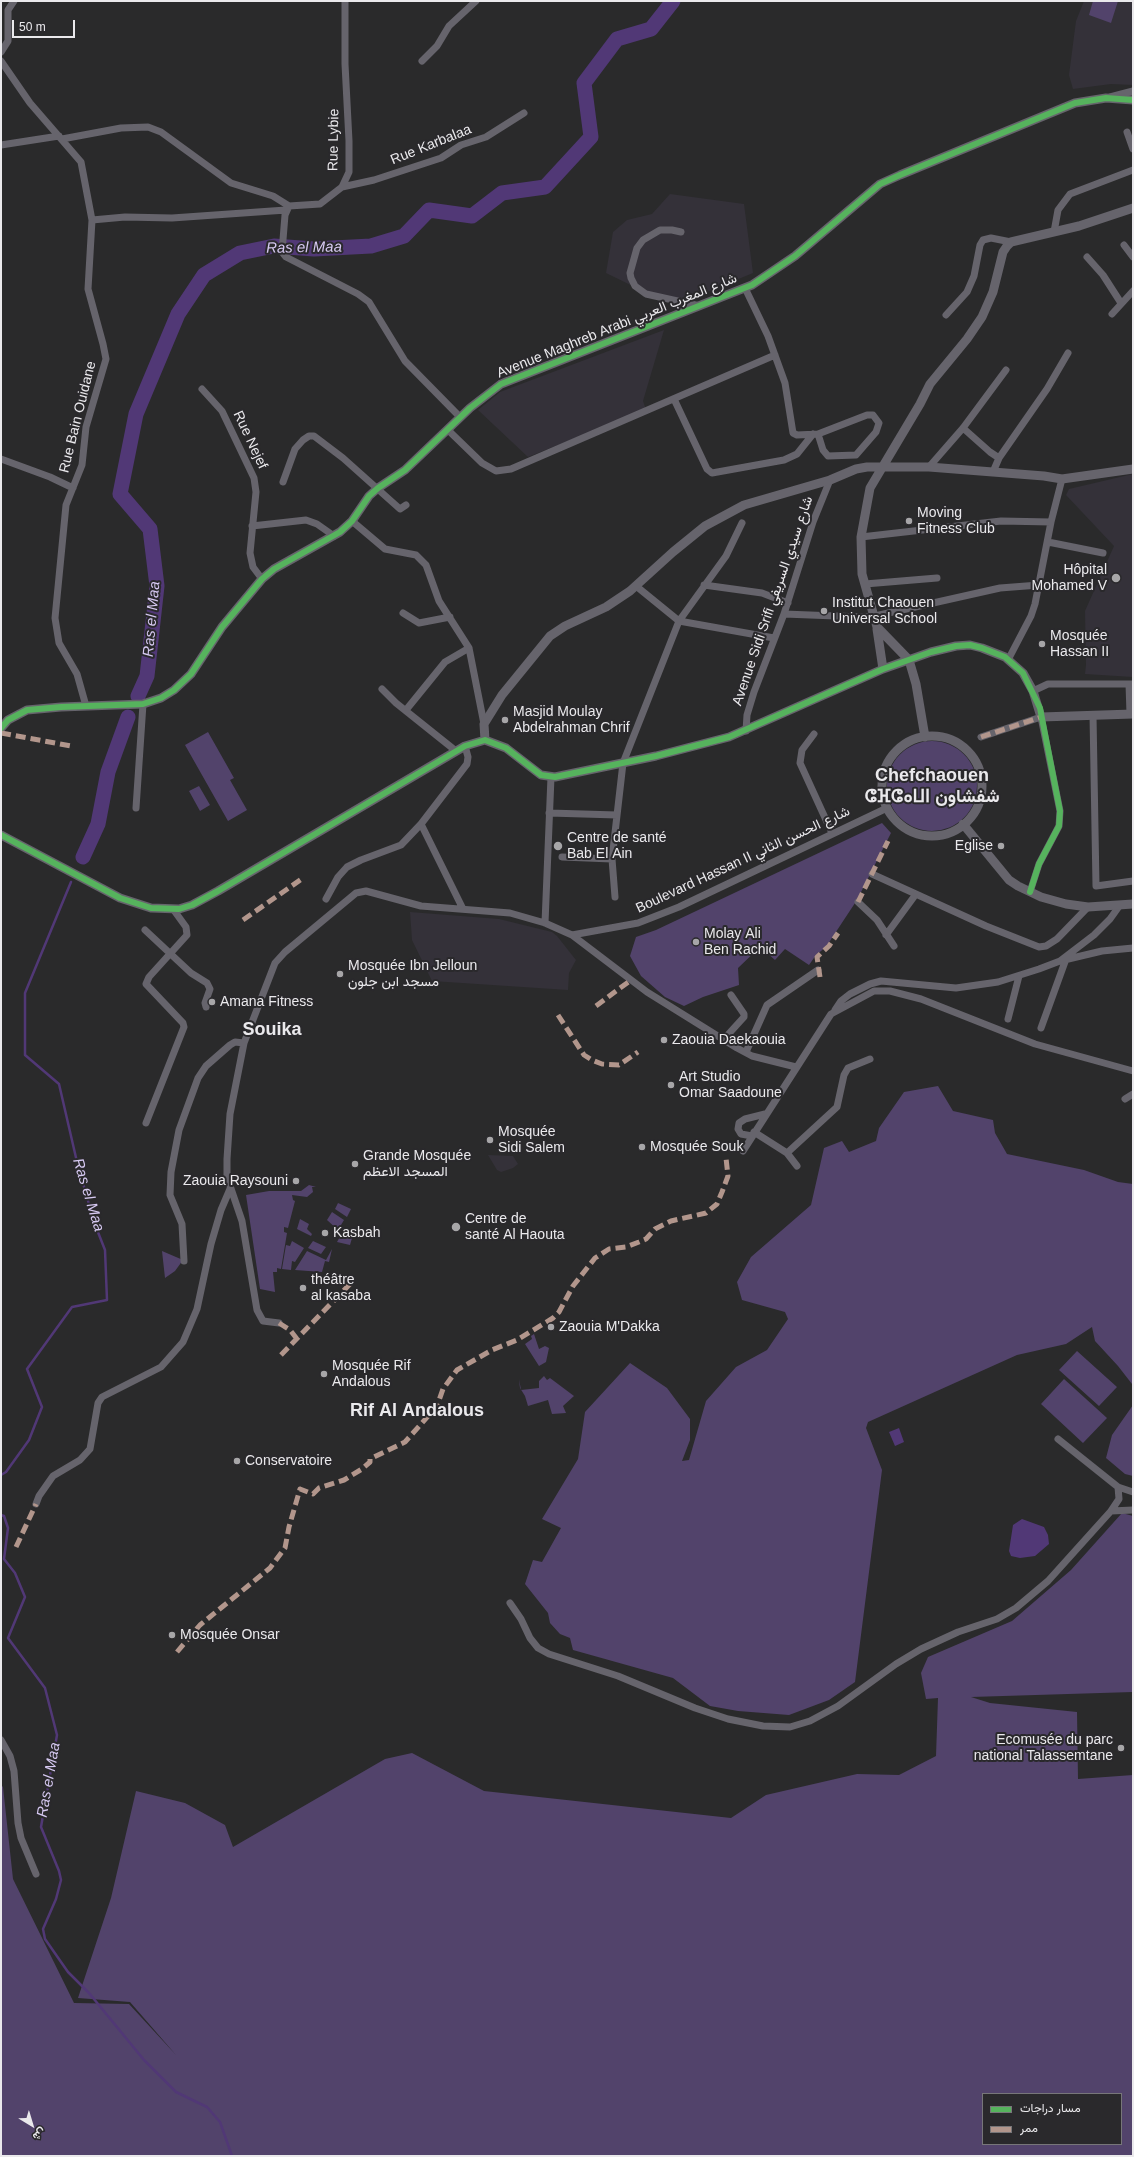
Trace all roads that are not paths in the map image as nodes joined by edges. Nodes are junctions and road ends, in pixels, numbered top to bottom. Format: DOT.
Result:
graph roads {
  1 [pos="14,1"];
  2 [pos="345,1"];
  3 [pos="476,1"];
  4 [pos="1,52"];
  5 [pos="1,61"];
  6 [pos="422,61"];
  7 [pos="1133,91"];
  8 [pos="1106,98"];
  9 [pos="1133,100"];
  10 [pos="524,113"];
  11 [pos="1127,132"];
  12 [pos="60,137"];
  13 [pos="1,145"];
  14 [pos="1133,149"];
  15 [pos="1133,170"];
  16 [pos="342,187"];
  17 [pos="1133,208"];
  18 [pos="287,210"];
  19 [pos="92,220"];
  20 [pos="681,232"];
  21 [pos="1054,232"];
  22 [pos="1011,242"];
  23 [pos="1124,245"];
  24 [pos="1087,257"];
  25 [pos="1133,257"];
  26 [pos="745,288"];
  27 [pos="1133,291"];
  28 [pos="1122,303"];
  29 [pos="700,306"];
  30 [pos="1112,314"];
  31 [pos="946,315"];
  32 [pos="1068,353"];
  33 [pos="775,355"];
  34 [pos="1006,370"];
  35 [pos="202,389"];
  36 [pos="674,399"];
  37 [pos="460,417"];
  38 [pos="963,428"];
  39 [pos="448,430"];
  40 [pos="816,434"];
  41 [pos="999,458"];
  42 [pos="1,459"];
  43 [pos="884,467"];
  44 [pos="930,467"];
  45 [pos="1133,469"];
  46 [pos="993,472"];
  47 [pos="1062,479"];
  48 [pos="830,480"];
  49 [pos="282,482"];
  50 [pos="73,488"];
  51 [pos="378,488"];
  52 [pos="406,505"];
  53 [pos="352,521"];
  54 [pos="1051,522"];
  55 [pos="742,523"];
  56 [pos="252,526"];
  57 [pos="334,536"];
  58 [pos="861,537"];
  59 [pos="1048,542"];
  60 [pos="1103,553"];
  61 [pos="938,578"];
  62 [pos="262,579"];
  63 [pos="865,584"];
  64 [pos="704,585"];
  65 [pos="1039,585"];
  66 [pos="636,586"];
  67 [pos="788,603"];
  68 [pos="403,613"];
  69 [pos="784,614"];
  70 [pos="875,616"];
  71 [pos="450,617"];
  72 [pos="680,621"];
  73 [pos="877,627"];
  74 [pos="774,638"];
  75 [pos="469,648"];
  76 [pos="909,660"];
  77 [pos="1008,660"];
  78 [pos="883,669"];
  79 [pos="1131,684"];
  80 [pos="382,689"];
  81 [pos="1033,691"];
  82 [pos="144,704"];
  83 [pos="86,706"];
  84 [pos="406,710"];
  85 [pos="1131,714"];
  86 [pos="1093,715"];
  87 [pos="1041,717"];
  88 [pos="484,724"];
  89 [pos="1,728"];
  90 [pos="746,731"];
  91 [pos="814,734"];
  92 [pos="925,737"];
  93 [pos="981,737"];
  94 [pos="485,740"];
  95 [pos="465,746"];
  96 [pos="456,751"];
  97 [pos="623,762"];
  98 [pos="551,777"];
  99 [pos="136,808"];
  100 [pos="887,808"];
  101 [pos="549,813"];
  102 [pos="616,815"];
  103 [pos="421,824"];
  104 [pos="963,824"];
  105 [pos="832,833"];
  106 [pos="1,835"];
  107 [pos="562,857"];
  108 [pos="612,859"];
  109 [pos="872,874"];
  110 [pos="1133,881"];
  111 [pos="1030,892"];
  112 [pos="916,894"];
  113 [pos="615,897"];
  114 [pos="326,899"];
  115 [pos="858,902"];
  116 [pos="1133,904"];
  117 [pos="1120,905"];
  118 [pos="1088,907"];
  119 [pos="173,909"];
  120 [pos="463,909"];
  121 [pos="545,922"];
  122 [pos="145,930"];
  123 [pos="572,934"];
  124 [pos="886,935"];
  125 [pos="894,946"];
  126 [pos="1133,948"];
  127 [pos="170,955"];
  128 [pos="1063,960"];
  129 [pos="818,970"];
  130 [pos="1019,976"];
  131 [pos="731,994"];
  132 [pos="206,1007"];
  133 [pos="834,1012"];
  134 [pos="1008,1019"];
  135 [pos="1041,1028"];
  136 [pos="724,1039"];
  137 [pos="244,1043"];
  138 [pos="746,1052"];
  139 [pos="870,1059"];
  140 [pos="796,1066"];
  141 [pos="1133,1071"];
  142 [pos="1133,1094"];
  143 [pos="1125,1099"];
  144 [pos="765,1114"];
  145 [pos="146,1123"];
  146 [pos="753,1134"];
  147 [pos="743,1151"];
  148 [pos="787,1153"];
  149 [pos="797,1166"];
  150 [pos="230,1189"];
  151 [pos="184,1261"];
  152 [pos="280,1323"];
  153 [pos="1058,1439"];
  154 [pos="1118,1486"];
  155 [pos="1133,1492"];
  156 [pos="36,1504"];
  157 [pos="1133,1510"];
  158 [pos="1111,1511"];
  159 [pos="510,1603"];
  160 [pos="1,1740"];
  161 [pos="36,1874"];
  1 -- 4 [label="street"];
  2 -- 16 [label="street, Rue Lybie"];
  3 -- 6 [label="street"];
  5 -- 12 [label="street, Rue Bain Ouidane"];
  7 -- 8 [label="street"];
  8 -- 9 [label="street, Avenue Maghreb Arabi شارع المغرب العربي"];
  8 -- 26 [label="street, Avenue Maghreb Arabi شارع المغرب العربي"];
  10 -- 16 [label="street, Rue Karbalaa"];
  11 -- 14 [label="street"];
  12 -- 13 [label="street"];
  12 -- 18 [label="street"];
  12 -- 19 [label="street, Rue Bain Ouidane"];
  15 -- 21 [label="street"];
  16 -- 18 [label="street, Rue Lybie"];
  17 -- 21 [label="street"];
  18 -- 19 [label="street, Rue Lybie"];
  18 -- 37 [label="street"];
  19 -- 50 [label="street, Rue Bain Ouidane"];
  20 -- 29 [label="street"];
  21 -- 22 [label="street"];
  22 -- 31 [label="street"];
  22 -- 43 [label="street"];
  23 -- 25 [label="street"];
  24 -- 28 [label="street"];
  26 -- 29 [label="street, Avenue Maghreb Arabi شارع المغرب العربي"];
  26 -- 33 [label="street"];
  27 -- 28 [label="street"];
  28 -- 30 [label="street"];
  29 -- 37 [label="street, Avenue Maghreb Arabi شارع المغرب العربي"];
  32 -- 41 [label="street"];
  33 -- 36 [label="street"];
  33 -- 40 [label="street"];
  34 -- 38 [label="street"];
  35 -- 56 [label="street, Rue Nejef"];
  36 -- 39 [label="street"];
  36 -- 40 [label="street"];
  37 -- 39 [label="street, Avenue Maghreb Arabi شارع المغرب العربي"];
  38 -- 41 [label="street"];
  38 -- 44 [label="street"];
  39 -- 51 [label="street, Avenue Maghreb Arabi شارع المغرب العربي"];
  40 -- 40 [label="street"];
  41 -- 46 [label="street"];
  42 -- 50 [label="street"];
  43 -- 44 [label="street"];
  43 -- 48 [label="street"];
  43 -- 58 [label="street"];
  44 -- 46 [label="street"];
  45 -- 47 [label="street"];
  46 -- 47 [label="street"];
  47 -- 54 [label="street"];
  48 -- 66 [label="street"];
  48 -- 67 [label="street, Avenue Sidi Srifi شارع سيدي السريفي"];
  49 -- 51 [label="street"];
  50 -- 83 [label="street, Rue Bain Ouidane"];
  51 -- 52 [label="street"];
  51 -- 53 [label="street, Avenue Maghreb Arabi شارع المغرب العربي"];
  53 -- 57 [label="street, Avenue Maghreb Arabi شارع المغرب العربي"];
  53 -- 71 [label="street"];
  54 -- 58 [label="street"];
  54 -- 59 [label="street"];
  55 -- 64 [label="street"];
  56 -- 57 [label="street"];
  56 -- 62 [label="street, Rue Nejef"];
  57 -- 62 [label="street, Avenue Maghreb Arabi شارع المغرب العربي"];
  58 -- 63 [label="street"];
  59 -- 60 [label="street"];
  59 -- 65 [label="street"];
  61 -- 63 [label="street"];
  62 -- 82 [label="street, Avenue Maghreb Arabi شارع المغرب العربي"];
  63 -- 70 [label="street"];
  64 -- 67 [label="street"];
  64 -- 72 [label="street"];
  65 -- 70 [label="street"];
  65 -- 77 [label="street"];
  66 -- 72 [label="street"];
  66 -- 88 [label="street"];
  67 -- 69 [label="street, Avenue Sidi Srifi شارع سيدي السريفي"];
  68 -- 71 [label="street"];
  69 -- 70 [label="street"];
  69 -- 74 [label="street, Avenue Sidi Srifi شارع سيدي السريفي"];
  70 -- 73 [label="street"];
  71 -- 75 [label="street"];
  72 -- 74 [label="street"];
  72 -- 97 [label="street"];
  73 -- 76 [label="street"];
  73 -- 78 [label="street"];
  74 -- 90 [label="street, Avenue Sidi Srifi شارع سيدي السريفي"];
  75 -- 84 [label="street"];
  75 -- 88 [label="street"];
  76 -- 77 [label="street"];
  76 -- 78 [label="street"];
  76 -- 92 [label="street"];
  77 -- 81 [label="street"];
  78 -- 90 [label="street"];
  79 -- 81 [label="street"];
  79 -- 85 [label="street"];
  80 -- 84 [label="street"];
  81 -- 87 [label="street"];
  82 -- 83 [label="street, Avenue Maghreb Arabi شارع المغرب العربي"];
  82 -- 99 [label="street"];
  83 -- 89 [label="street, Avenue Maghreb Arabi شارع المغرب العربي"];
  84 -- 96 [label="street"];
  85 -- 86 [label="street"];
  86 -- 87 [label="street"];
  86 -- 110 [label="street"];
  87 -- 93 [label="street"];
  87 -- 111 [label="street"];
  88 -- 94 [label="street"];
  90 -- 97 [label="street"];
  91 -- 105 [label="street"];
  92 -- 100 [label="street"];
  92 -- 104 [label="street"];
  94 -- 95 [label="street"];
  94 -- 98 [label="street"];
  95 -- 96 [label="street"];
  95 -- 103 [label="street"];
  96 -- 119 [label="street"];
  97 -- 98 [label="street"];
  97 -- 102 [label="street"];
  98 -- 101 [label="street"];
  100 -- 104 [label="street"];
  100 -- 105 [label="street, Boulevard Hassan II شارع الحسن الثاني"];
  101 -- 102 [label="street"];
  101 -- 121 [label="street"];
  102 -- 108 [label="street"];
  103 -- 114 [label="street"];
  103 -- 120 [label="street"];
  104 -- 111 [label="street"];
  105 -- 123 [label="street, Boulevard Hassan II شارع الحسن الثاني"];
  106 -- 119 [label="street"];
  107 -- 108 [label="street"];
  108 -- 113 [label="street"];
  109 -- 112 [label="street"];
  111 -- 118 [label="street"];
  112 -- 118 [label="street"];
  112 -- 124 [label="street"];
  115 -- 124 [label="street"];
  116 -- 117 [label="street"];
  117 -- 118 [label="street"];
  117 -- 128 [label="street"];
  119 -- 127 [label="street"];
  120 -- 121 [label="street"];
  120 -- 137 [label="street"];
  121 -- 123 [label="street"];
  122 -- 127 [label="street"];
  123 -- 136 [label="street"];
  124 -- 125 [label="street"];
  126 -- 128 [label="street"];
  127 -- 132 [label="street"];
  127 -- 145 [label="street"];
  128 -- 130 [label="street"];
  128 -- 135 [label="street"];
  129 -- 138 [label="street"];
  130 -- 133 [label="street"];
  130 -- 134 [label="street"];
  131 -- 136 [label="street"];
  133 -- 140 [label="street"];
  133 -- 141 [label="street"];
  136 -- 138 [label="street"];
  137 -- 150 [label="street"];
  137 -- 151 [label="street"];
  138 -- 140 [label="street"];
  139 -- 148 [label="street"];
  140 -- 144 [label="street"];
  142 -- 143 [label="street"];
  144 -- 146 [label="street"];
  144 -- 146 [label="street"];
  146 -- 147 [label="street"];
  146 -- 148 [label="street"];
  148 -- 149 [label="street"];
  150 -- 152 [label="street"];
  150 -- 156 [label="street"];
  153 -- 154 [label="street"];
  154 -- 155 [label="street"];
  154 -- 158 [label="street"];
  157 -- 158 [label="street"];
  158 -- 159 [label="street"];
  160 -- 161 [label="street"];
}
